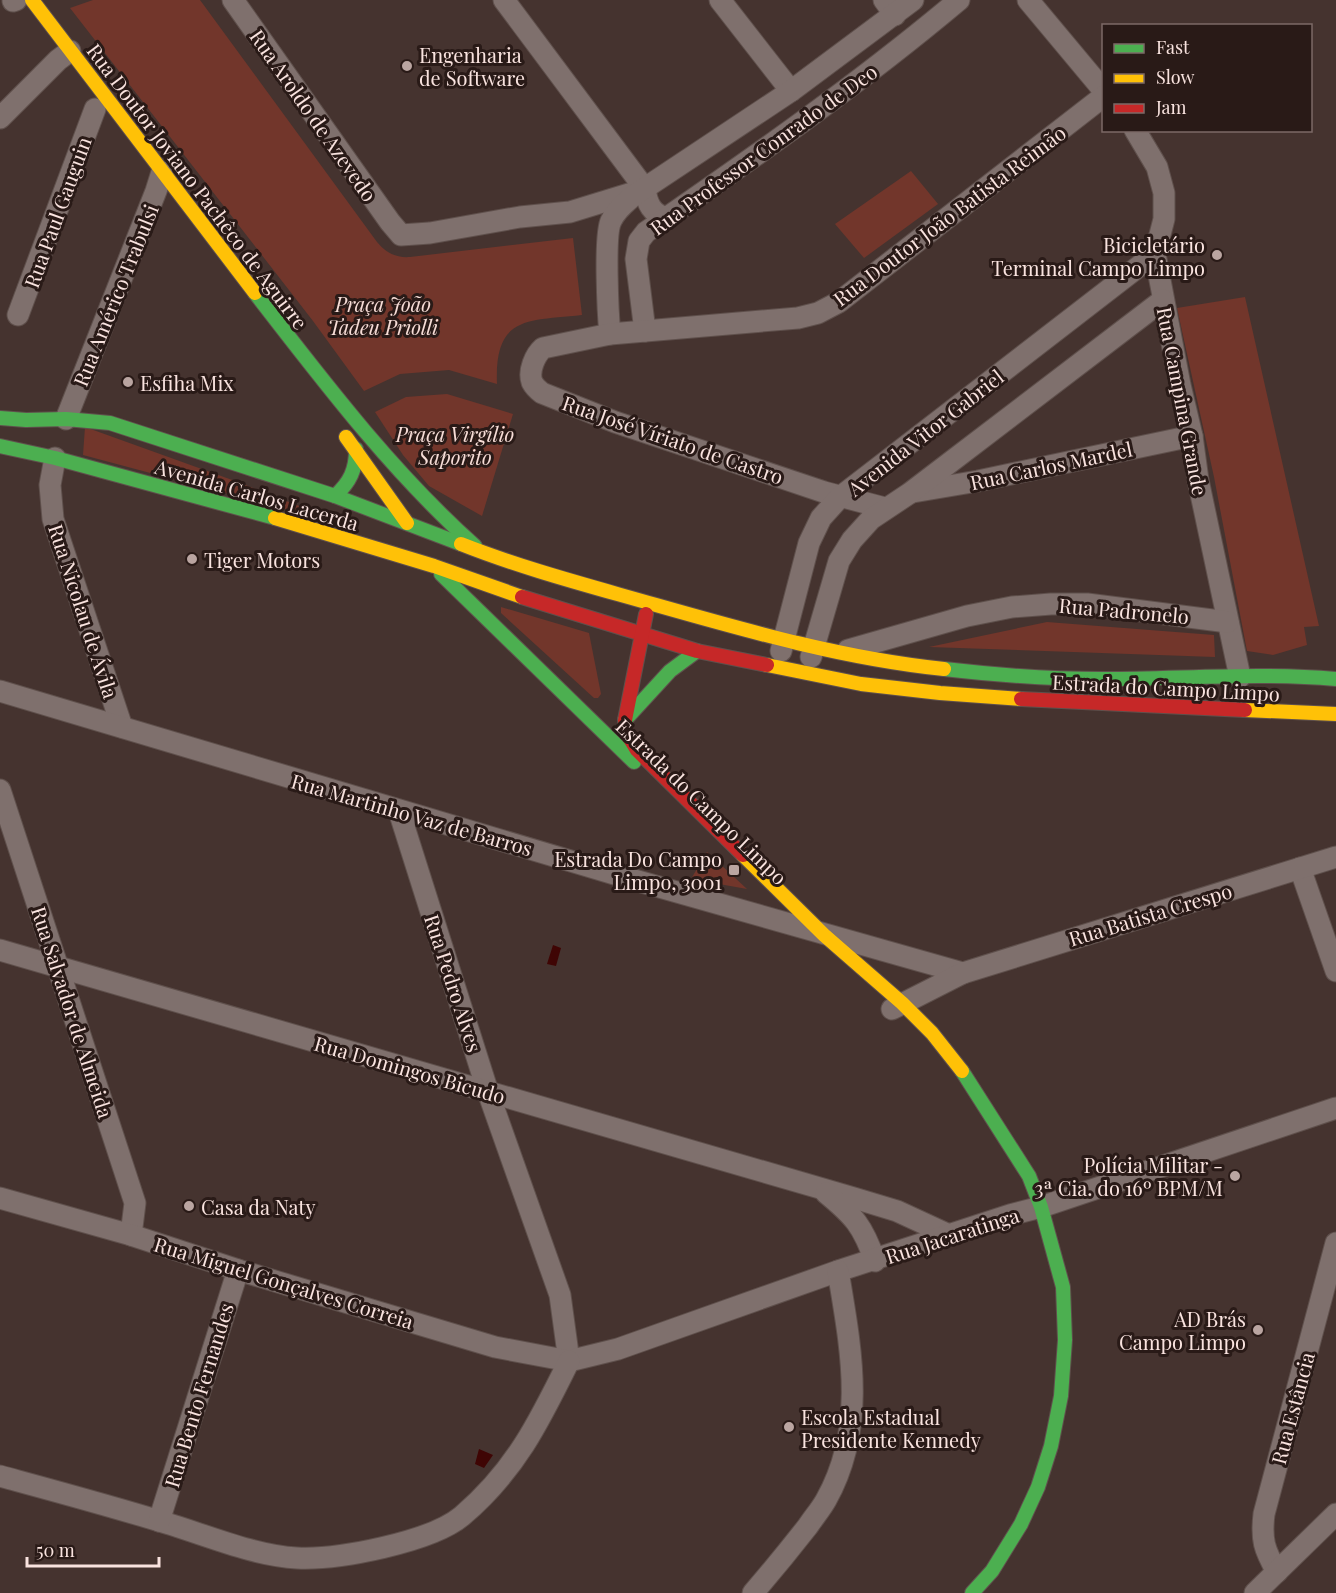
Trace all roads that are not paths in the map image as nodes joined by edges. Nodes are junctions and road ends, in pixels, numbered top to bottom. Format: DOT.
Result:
graph roads {
  1 [pos="233,0"];
  2 [pos="504,0"];
  3 [pos="720,0"];
  4 [pos="913,0"];
  5 [pos="959,0"];
  6 [pos="1028,0"];
  7 [pos="19,2"];
  8 [pos="889,7"];
  9 [pos="61,58"];
  10 [pos="1102,89"];
  11 [pos="791,91"];
  12 [pos="1102,98"];
  13 [pos="96,112"];
  14 [pos="0,118"];
  15 [pos="1136,132"];
  16 [pos="157,186"];
  17 [pos="645,189"];
  18 [pos="667,218"];
  19 [pos="1155,254"];
  20 [pos="1163,300"];
  21 [pos="18,315"];
  22 [pos="645,331"];
  23 [pos="610,334"];
  24 [pos="0,418"];
  25 [pos="341,430"];
  26 [pos="1192,436"];
  27 [pos="60,439"];
  28 [pos="0,446"];
  29 [pos="356,449"];
  30 [pos="909,493"];
  31 [pos="335,496"];
  32 [pos="840,497"];
  33 [pos="885,508"];
  34 [pos="407,523"];
  35 [pos="482,552"];
  36 [pos="434,566"];
  37 [pos="550,575"];
  38 [pos="501,591"];
  39 [pos="648,604"];
  40 [pos="1228,622"];
  41 [pos="495,627"];
  42 [pos="914,631"];
  43 [pos="641,636"];
  44 [pos="783,640"];
  45 [pos="814,648"];
  46 [pos="697,651"];
  47 [pos="839,653"];
  48 [pos="886,662"];
  49 [pos="777,668"];
  50 [pos="806,673"];
  51 [pos="1294,675"];
  52 [pos="1240,677"];
  53 [pos="1336,679"];
  54 [pos="1273,689"];
  55 [pos="0,691"];
  56 [pos="1259,695"];
  57 [pos="1232,709"];
  58 [pos="1336,714"];
  59 [pos="625,720"];
  60 [pos="122,727"];
  61 [pos="0,790"];
  62 [pos="399,811"];
  63 [pos="1336,857"];
  64 [pos="1300,868"];
  65 [pos="814,932"];
  66 [pos="0,950"];
  67 [pos="59,967"];
  68 [pos="1336,971"];
  69 [pos="963,973"];
  70 [pos="896,1006"];
  71 [pos="488,1092"];
  72 [pos="1336,1108"];
  73 [pos="821,1189"];
  74 [pos="0,1198"];
  75 [pos="1041,1207"];
  76 [pos="131,1235"];
  77 [pos="949,1235"];
  78 [pos="1336,1243"];
  79 [pos="875,1261"];
  80 [pos="237,1270"];
  81 [pos="838,1271"];
  82 [pos="568,1361"];
  83 [pos="0,1476"];
  84 [pos="1336,1514"];
  85 [pos="159,1521"];
  86 [pos="1277,1572"];
  87 [pos="753,1593"];
  88 [pos="972,1593"];
  89 [pos="1255,1593"];
  1 -- 17 [label="street, Rua Aroldo de Azevedo"];
  2 -- 17 [label="street"];
  3 -- 11 [label="street"];
  4 -- 8 [label="street, Rua Professor Conrado de Deo"];
  5 -- 18 [label="street, Rua Professor Conrado de Deo"];
  6 -- 10 [label="street"];
  7 -- 9 [label="main road, Rua Doutor Joviano Pachêco de Aguirre"];
  8 -- 11 [label="street, Rua Professor Conrado de Deo"];
  9 -- 14 [label="street"];
  9 -- 16 [label="main road, Rua Doutor Joviano Pachêco de Aguirre"];
  11 -- 17 [label="street, Rua Professor Conrado de Deo"];
  12 -- 22 [label="street, Rua Doutor João Batista Reimão"];
  13 -- 21 [label="street, Rua Paul Gauguin"];
  15 -- 19 [label="street, Rua Campina Grande"];
  16 -- 27 [label="street, Rua Américo Trabulsi"];
  16 -- 35 [label="main road, Rua Doutor Joviano Pachêco de Aguirre"];
  17 -- 18 [label="street"];
  17 -- 23 [label="street, Rua Professor Conrado de Deo"];
  18 -- 22 [label="street, Rua Professor Conrado de Deo"];
  19 -- 20 [label="street, Rua Campina Grande"];
  19 -- 32 [label="street, Avenida Vitor Gabriel"];
  20 -- 26 [label="street, Rua Campina Grande"];
  20 -- 30 [label="street, Avenida Vitor Gabriel"];
  22 -- 23 [label="street, Rua Doutor João Batista Reimão"];
  23 -- 32 [label="street, Rua José Víriato de Castro"];
  24 -- 27 [label="main road, Avenida Carlos Lacerda"];
  25 -- 29 [label="main road"];
  26 -- 30 [label="street, Rua Carlos Mardel"];
  26 -- 40 [label="street, Rua Campina Grande"];
  27 -- 27 [label="main road"];
  27 -- 28 [label="main road, Avenida Carlos Lacerda"];
  27 -- 31 [label="main road, Avenida Carlos Lacerda"];
  27 -- 36 [label="main road, Avenida Carlos Lacerda"];
  27 -- 60 [label="street, Rua Nicolau de Ávila"];
  29 -- 31 [label="main road"];
  29 -- 34 [label="main road"];
  30 -- 33 [label="street, Avenida Vitor Gabriel"];
  31 -- 34 [label="main road, Avenida Carlos Lacerda"];
  32 -- 33 [label="street, Rua José Víriato de Castro"];
  32 -- 44 [label="street, Avenida Vitor Gabriel"];
  33 -- 45 [label="street, Avenida Vitor Gabriel"];
  34 -- 35 [label="main road, Avenida Carlos Lacerda"];
  34 -- 36 [label="main road, Estrada do Campo Limpo"];
  35 -- 37 [label="main road, Estrada do Campo Limpo"];
  36 -- 38 [label="main road, Avenida Carlos Lacerda"];
  36 -- 41 [label="main road, Estrada do Campo Limpo"];
  37 -- 38 [label="main road"];
  37 -- 39 [label="main road, Estrada do Campo Limpo"];
  38 -- 41 [label="main road"];
  38 -- 43 [label="main road, Estrada do Campo Limpo"];
  39 -- 43 [label="main road, Estrada do Campo Limpo"];
  39 -- 44 [label="main road, Estrada do Campo Limpo"];
  40 -- 42 [label="street, Rua Padronelo"];
  40 -- 52 [label="street, Rua Campina Grande"];
  41 -- 65 [label="main road, Estrada do Campo Limpo"];
  42 -- 47 [label="street, Rua Padronelo"];
  42 -- 48 [label="street, Rua Padronelo"];
  43 -- 46 [label="main road, Estrada do Campo Limpo"];
  43 -- 59 [label="main road, Estrada do Campo Limpo"];
  44 -- 45 [label="main road, Estrada do Campo Limpo"];
  44 -- 49 [label="street, Avenida Vitor Gabriel"];
  45 -- 47 [label="main road, Estrada do Campo Limpo"];
  45 -- 50 [label="street, Avenida Vitor Gabriel"];
  46 -- 49 [label="main road, Estrada do Campo Limpo"];
  46 -- 59 [label="main road"];
  47 -- 48 [label="main road, Estrada do Campo Limpo"];
  48 -- 52 [label="main road, Estrada do Campo Limpo"];
  49 -- 50 [label="main road, Estrada do Campo Limpo"];
  50 -- 57 [label="main road, Estrada do Campo Limpo"];
  51 -- 52 [label="main road, Estrada do Campo Limpo"];
  51 -- 53 [label="main road, Estrada do Campo Limpo"];
  51 -- 54 [label="main road"];
  55 -- 60 [label="street, Rua Martinho Vaz de Barros"];
  56 -- 57 [label="main road"];
  57 -- 58 [label="main road, Estrada do Campo Limpo"];
  59 -- 65 [label="main road, Estrada do Campo Limpo"];
  60 -- 62 [label="street, Rua Martinho Vaz de Barros"];
  61 -- 67 [label="street, Rua Salvador de Almeida"];
  62 -- 65 [label="street, Rua Martinho Vaz de Barros"];
  62 -- 71 [label="street, Rua Pedro Alves"];
  63 -- 64 [label="street, Rua Batista Crespo"];
  64 -- 68 [label="street"];
  64 -- 69 [label="street, Rua Batista Crespo"];
  65 -- 69 [label="street"];
  65 -- 70 [label="main road, Estrada do Campo Limpo"];
  65 -- 70 [label="main road, Estrada do Campo Limpo"];
  66 -- 67 [label="street, Rua Domingos Bicudo"];
  67 -- 71 [label="street, Rua Domingos Bicudo"];
  67 -- 76 [label="street, Rua Salvador de Almeida"];
  69 -- 70 [label="street, Rua Batista Crespo"];
  70 -- 75 [label="main road, Estrada do Campo Limpo"];
  71 -- 73 [label="street, Rua Domingos Bicudo"];
  71 -- 82 [label="street, Rua Pedro Alves"];
  72 -- 75 [label="street, Rua Jacaratinga"];
  73 -- 77 [label="street, Rua Domingos Bicudo"];
  73 -- 79 [label="street, Rua Domingos Bicudo"];
  74 -- 76 [label="street, Rua Miguel Gonçalves Correia"];
  75 -- 77 [label="street, Rua Jacaratinga"];
  75 -- 88 [label="main road, Estrada do Campo Limpo"];
  76 -- 80 [label="street, Rua Miguel Gonçalves Correia"];
  77 -- 79 [label="street, Rua Jacaratinga"];
  78 -- 86 [label="street, Rua Estância"];
  79 -- 81 [label="street, Rua Jacaratinga"];
  80 -- 82 [label="street, Rua Miguel Gonçalves Correia"];
  80 -- 85 [label="street, Rua Bento Fernandes"];
  81 -- 82 [label="street, Rua Jacaratinga"];
  81 -- 87 [label="street"];
  82 -- 85 [label="street"];
  83 -- 85 [label="street"];
  84 -- 86 [label="street"];
  86 -- 89 [label="street"];
}
